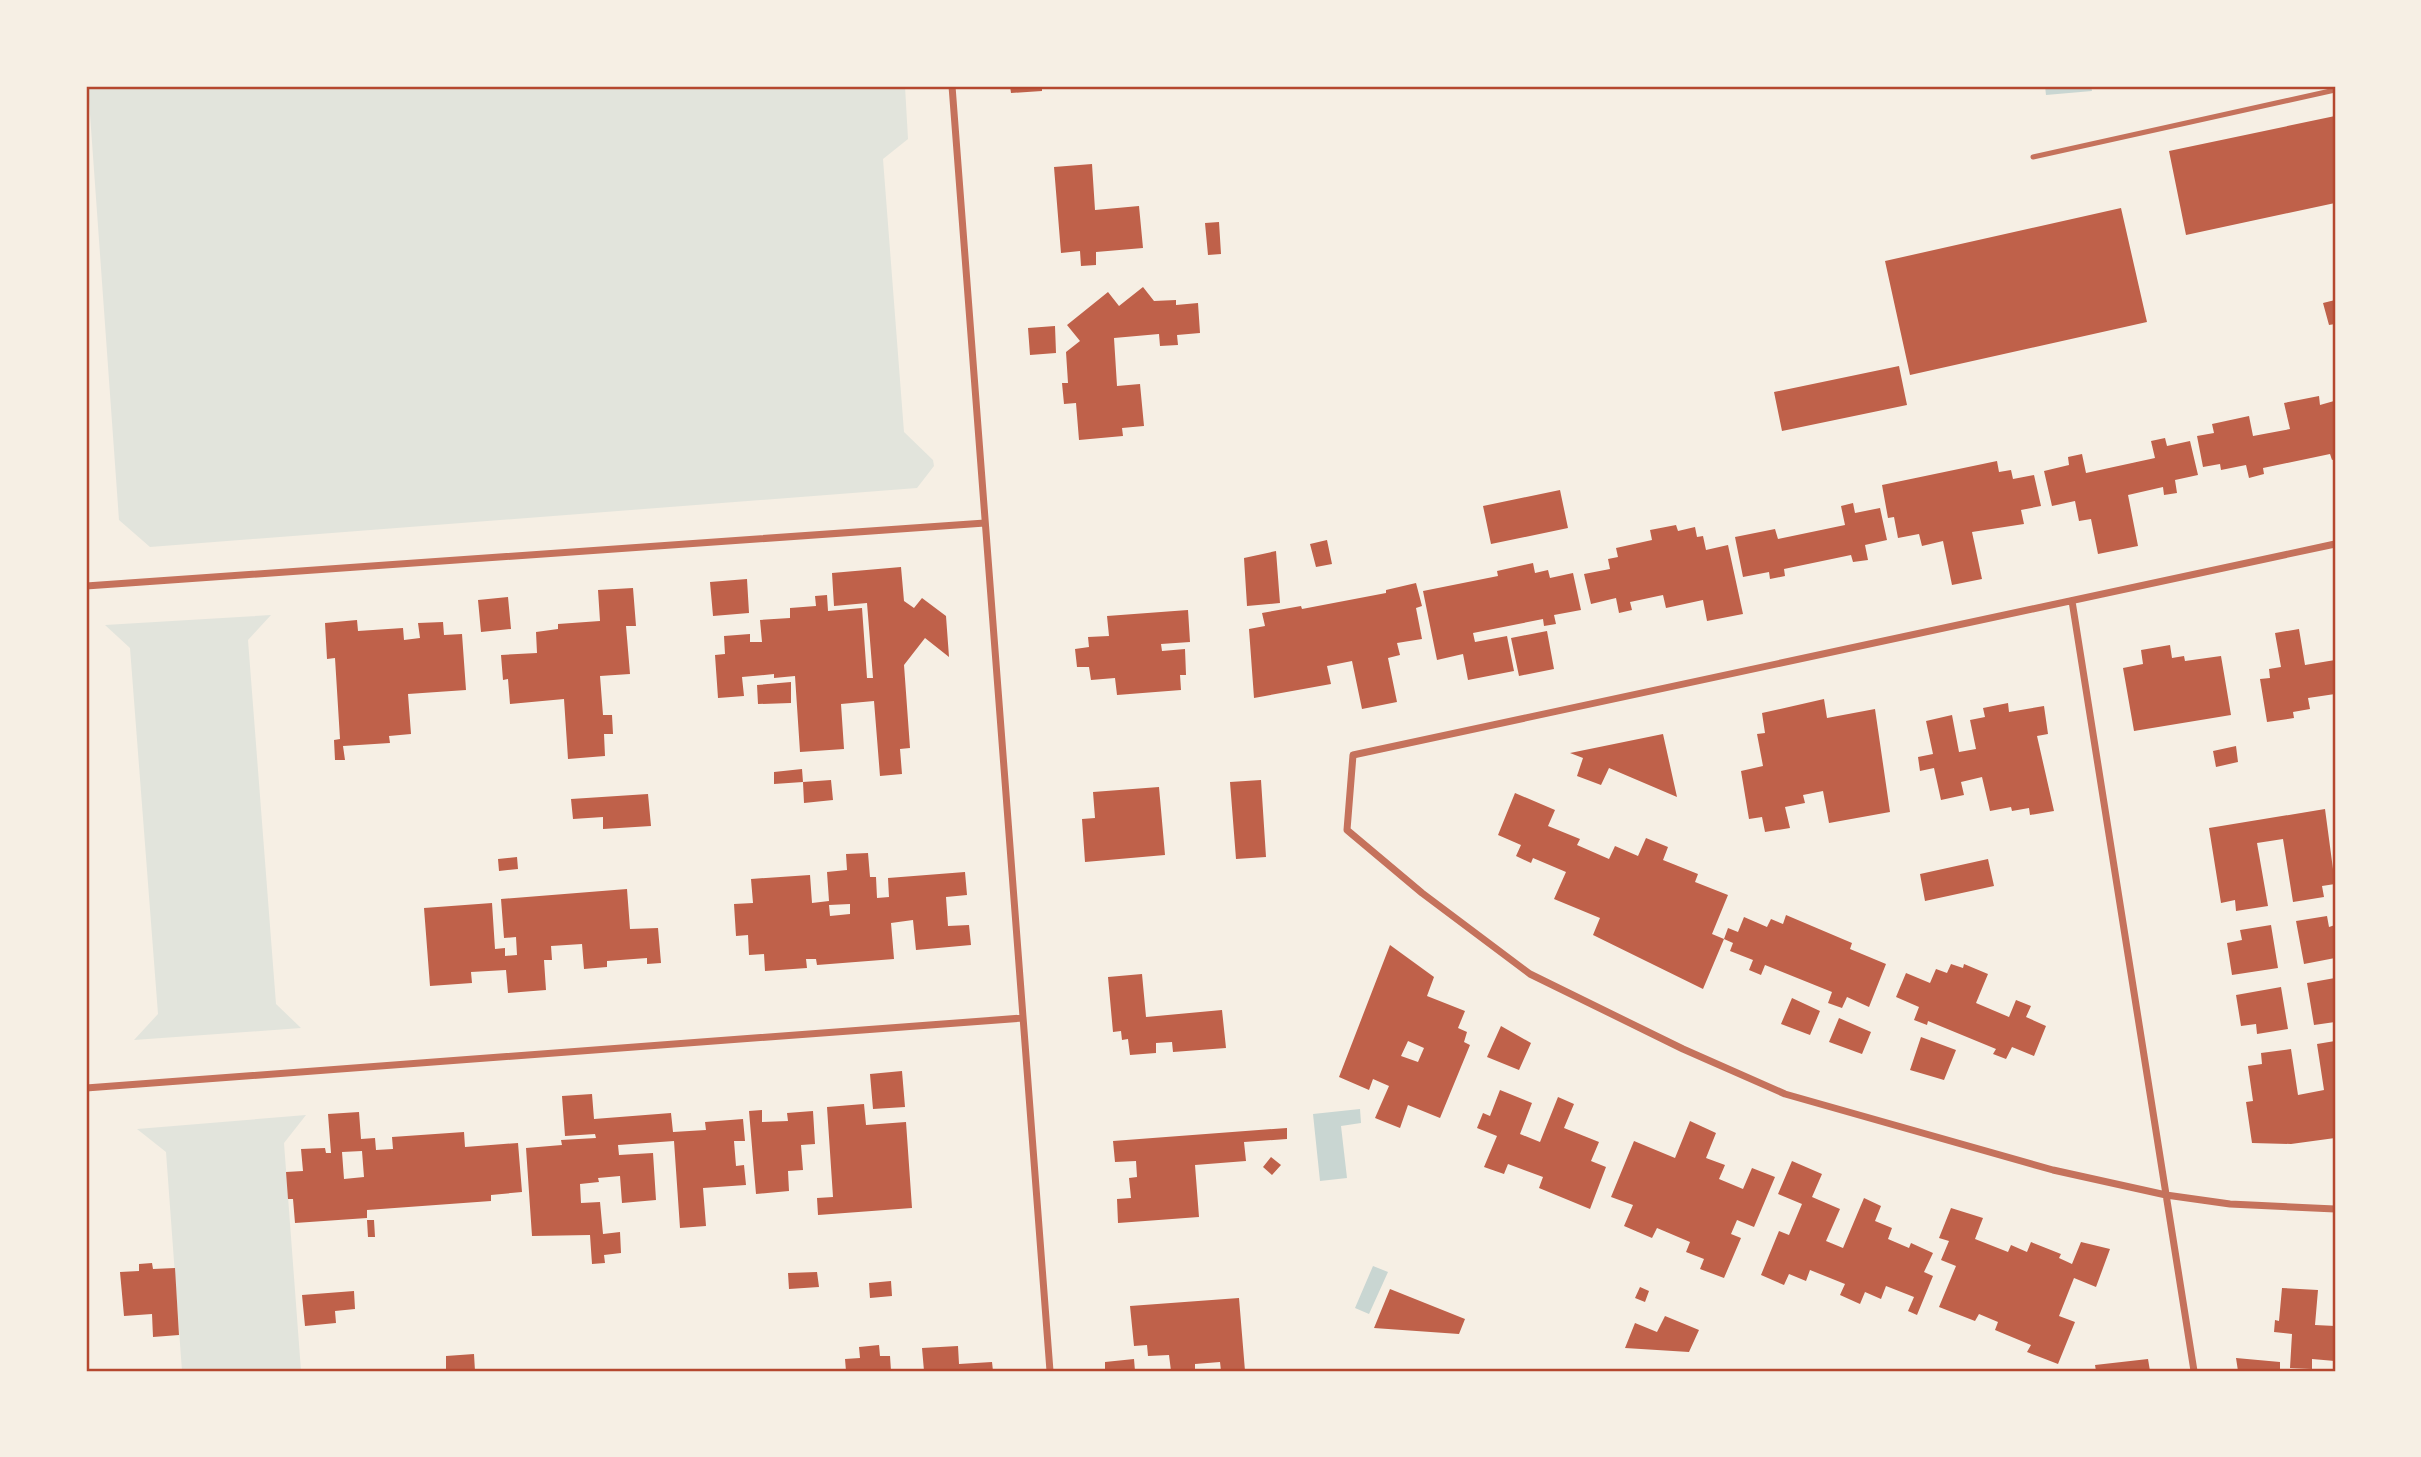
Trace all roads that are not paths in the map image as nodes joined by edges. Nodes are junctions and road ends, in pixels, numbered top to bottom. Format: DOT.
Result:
graph roads {
  1 [pos="952,86"];
  2 [pos="2335,90"];
  3 [pos="2033,157"];
  4 [pos="985,523"];
  5 [pos="2335,544"];
  6 [pos="86,586"];
  7 [pos="2072,601"];
  8 [pos="1023,1018"];
  9 [pos="86,1088"];
  10 [pos="2166,1195"];
  11 [pos="2335,1209"];
  12 [pos="1050,1371"];
  13 [pos="2194,1371"];
  1 -- 4 [label="street"];
  2 -- 3 [label="lane"];
  4 -- 6 [label="street"];
  4 -- 8 [label="street"];
  5 -- 7 [label="street"];
  7 -- 10 [label="street"];
  7 -- 10 [label="street"];
  8 -- 9 [label="street"];
  8 -- 12 [label="street"];
  10 -- 11 [label="street"];
  10 -- 13 [label="street"];
}
